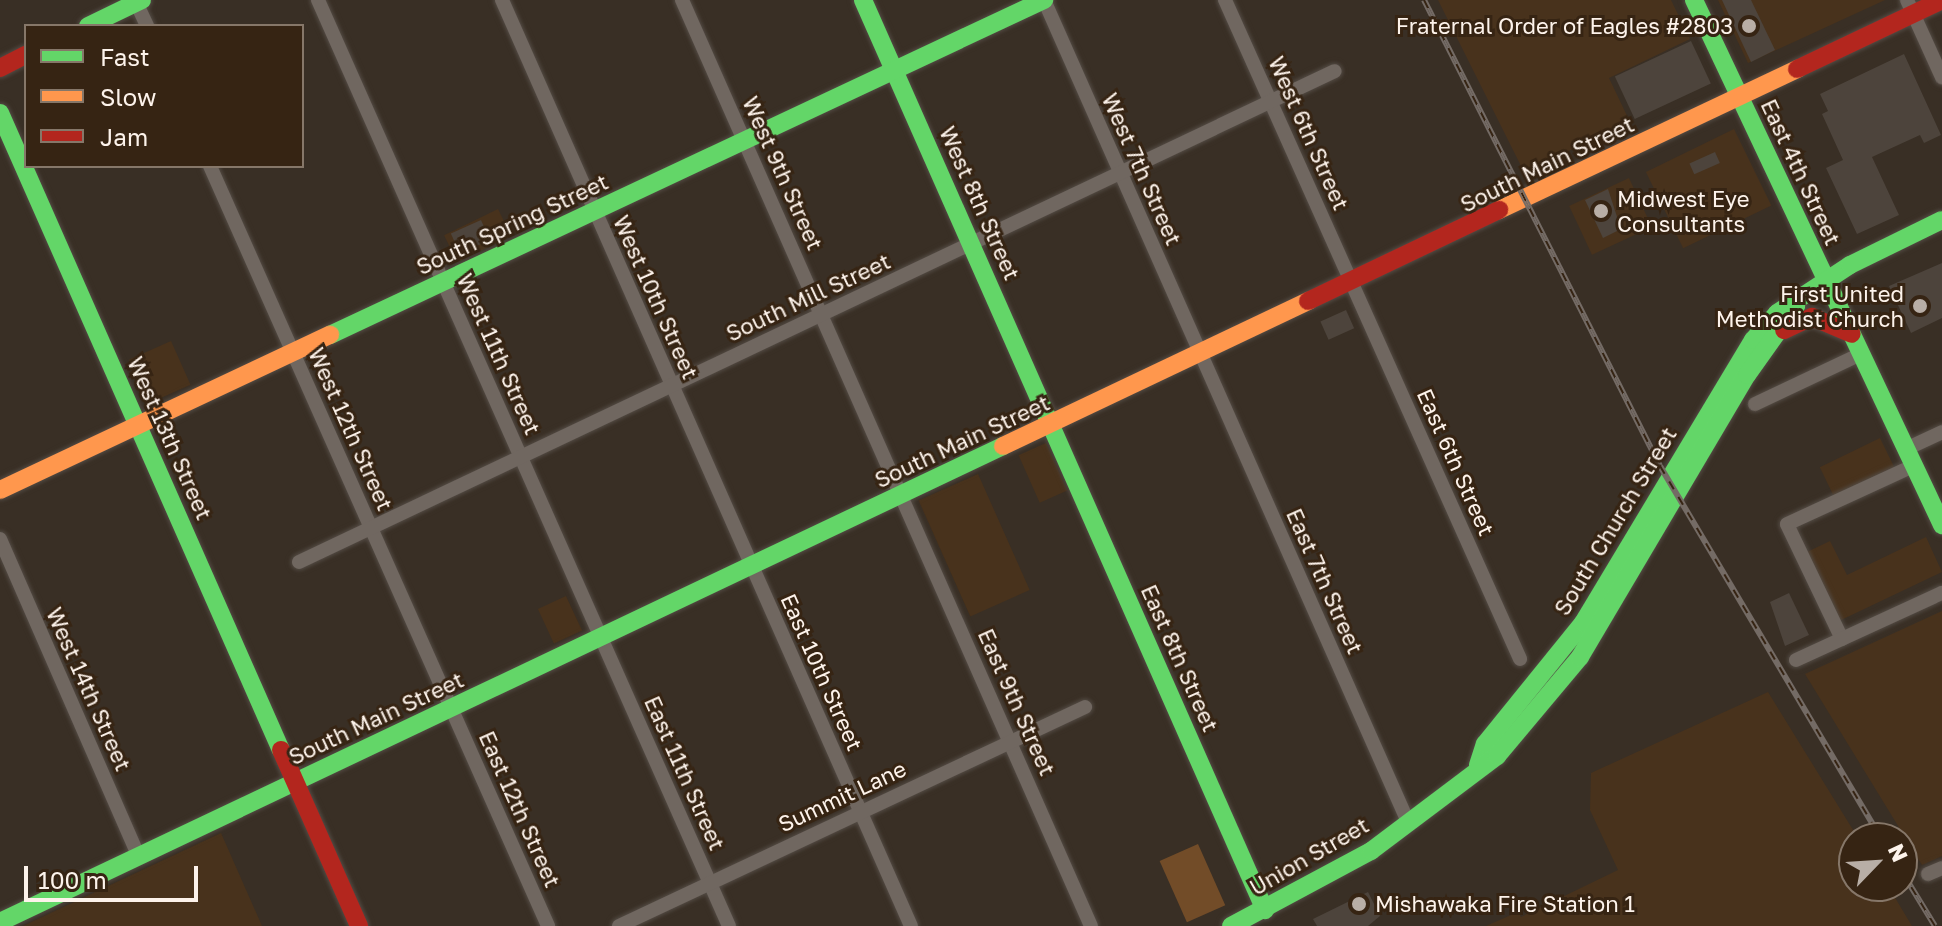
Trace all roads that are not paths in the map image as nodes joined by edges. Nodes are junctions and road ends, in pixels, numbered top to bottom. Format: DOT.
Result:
graph roads {
  1 [pos="318,0"];
  2 [pos="502,0"];
  3 [pos="682,0"];
  4 [pos="863,0"];
  5 [pos="1044,0"];
  6 [pos="1225,0"];
  7 [pos="1694,0"];
  8 [pos="1942,0"];
  9 [pos="138,1"];
  10 [pos="1910,7"];
  11 [pos="92,24"];
  12 [pos="146,24"];
  13 [pos="24,56"];
  14 [pos="0,68"];
  15 [pos="894,71"];
  16 [pos="1335,71"];
  17 [pos="1942,77"];
  18 [pos="1740,98"];
  19 [pos="1272,101"];
  20 [pos="0,113"];
  21 [pos="745,142"];
  22 [pos="24,167"];
  23 [pos="24,168"];
  24 [pos="211,168"];
  25 [pos="1119,174"];
  26 [pos="595,212"];
  27 [pos="1942,220"];
  28 [pos="972,245"];
  29 [pos="1826,281"];
  30 [pos="444,282"];
  31 [pos="1351,284"];
  32 [pos="1796,306"];
  33 [pos="821,315"];
  34 [pos="1778,333"];
  35 [pos="1852,334"];
  36 [pos="293,353"];
  37 [pos="1861,354"];
  38 [pos="1201,355"];
  39 [pos="672,386"];
  40 [pos="1755,404"];
  41 [pos="138,426"];
  42 [pos="1052,426"];
  43 [pos="1942,432"];
  44 [pos="521,457"];
  45 [pos="1910,457"];
  46 [pos="0,490"];
  47 [pos="902,495"];
  48 [pos="1942,525"];
  49 [pos="371,528"];
  50 [pos="0,539"];
  51 [pos="299,562"];
  52 [pos="752,567"];
  53 [pos="1942,593"];
  54 [pos="602,638"];
  55 [pos="1842,639"];
  56 [pos="1520,659"];
  57 [pos="1796,660"];
  58 [pos="1085,707"];
  59 [pos="451,710"];
  60 [pos="1009,742"];
  61 [pos="1478,765"];
  62 [pos="295,783"];
  63 [pos="861,811"];
  64 [pos="1409,824"];
  65 [pos="139,857"];
  66 [pos="710,883"];
  67 [pos="1265,910"];
  68 [pos="0,922"];
  69 [pos="359,926"];
  70 [pos="548,926"];
  71 [pos="619,926"];
  72 [pos="729,926"];
  73 [pos="911,926"];
  74 [pos="1091,926"];
  75 [pos="1231,926"];
  1 -- 30 [label="street, West 11th Street"];
  2 -- 26 [label="street, West 10th Street"];
  3 -- 21 [label="street, West 9th Street"];
  4 -- 15 [label="street, West 8th Street"];
  5 -- 15 [label="street, South Spring Street"];
  5 -- 25 [label="street, West 7th Street"];
  6 -- 19 [label="street, West 6th Street"];
  7 -- 18 [label="street, East 4th Street"];
  8 -- 10 [label="street, South Main Street"];
  9 -- 11 [label="street"];
  9 -- 12 [label="street"];
  10 -- 17 [label="street"];
  10 -- 18 [label="street, South Main Street"];
  13 -- 14 [label="street"];
  15 -- 21 [label="street, South Spring Street"];
  15 -- 28 [label="street, West 8th Street"];
  16 -- 19 [label="street, South Mill Street"];
  18 -- 29 [label="street, East 4th Street"];
  18 -- 31 [label="street, South Main Street"];
  19 -- 25 [label="street, South Mill Street"];
  19 -- 31 [label="street, West 6th Street"];
  20 -- 22 [label="street, West 13th Street"];
  21 -- 26 [label="street, South Spring Street"];
  21 -- 33 [label="street, West 9th Street"];
  23 -- 41 [label="street, West 13th Street"];
  24 -- 36 [label="street, West 12th Street"];
  25 -- 28 [label="street, South Mill Street"];
  25 -- 38 [label="street, West 7th Street"];
  26 -- 30 [label="street, South Spring Street"];
  26 -- 39 [label="street, West 10th Street"];
  27 -- 29 [label="street, South Church Street"];
  28 -- 33 [label="street, South Mill Street"];
  28 -- 42 [label="street, West 8th Street"];
  29 -- 32 [label="street, South Church Street"];
  29 -- 35 [label="street, East 4th Street"];
  30 -- 36 [label="street, South Spring Street"];
  30 -- 44 [label="street, West 11th Street"];
  31 -- 38 [label="street, South Main Street"];
  31 -- 56 [label="street, East 6th Street"];
  32 -- 34 [label="street, South Church Street"];
  32 -- 61 [label="street, South Church Street"];
  33 -- 39 [label="street, South Mill Street"];
  33 -- 47 [label="street, West 9th Street"];
  34 -- 35 [label="street"];
  34 -- 61 [label="street, South Church Street"];
  35 -- 37 [label="street, East 4th Street"];
  36 -- 41 [label="street, South Spring Street"];
  36 -- 49 [label="street, West 12th Street"];
  37 -- 40 [label="street"];
  37 -- 45 [label="street, East 4th Street"];
  38 -- 42 [label="street, South Main Street"];
  38 -- 64 [label="street, East 7th Street"];
  39 -- 44 [label="street, South Mill Street"];
  39 -- 52 [label="street, West 10th Street"];
  41 -- 46 [label="street, South Spring Street"];
  41 -- 62 [label="street, West 13th Street"];
  42 -- 47 [label="street, South Main Street"];
  42 -- 67 [label="street, East 8th Street"];
  43 -- 45 [label="street"];
  44 -- 49 [label="street, South Mill Street"];
  44 -- 54 [label="street, West 11th Street"];
  45 -- 48 [label="street, East 4th Street"];
  45 -- 55 [label="street"];
  47 -- 52 [label="street, South Main Street"];
  47 -- 60 [label="street, East 9th Street"];
  49 -- 51 [label="street, South Mill Street"];
  49 -- 59 [label="street, West 12th Street"];
  50 -- 65 [label="street, West 14th Street"];
  52 -- 54 [label="street, South Main Street"];
  52 -- 63 [label="street, East 10th Street"];
  53 -- 55 [label="street"];
  54 -- 59 [label="street, South Main Street"];
  54 -- 66 [label="street, East 11th Street"];
  55 -- 57 [label="street"];
  58 -- 60 [label="street, Summit Lane"];
  59 -- 62 [label="street, South Main Street"];
  59 -- 70 [label="street, East 12th Street"];
  60 -- 63 [label="street, Summit Lane"];
  60 -- 74 [label="street, East 9th Street"];
  61 -- 64 [label="street, South Church Street"];
  62 -- 65 [label="street, South Main Street"];
  62 -- 69 [label="street, West 13th Street"];
  63 -- 66 [label="street, Summit Lane"];
  63 -- 73 [label="street, East 10th Street"];
  64 -- 67 [label="street, Union Street"];
  65 -- 68 [label="street, South Main Street"];
  66 -- 71 [label="street, Summit Lane"];
  66 -- 72 [label="street, East 11th Street"];
  67 -- 75 [label="street, Union Street"];
}
